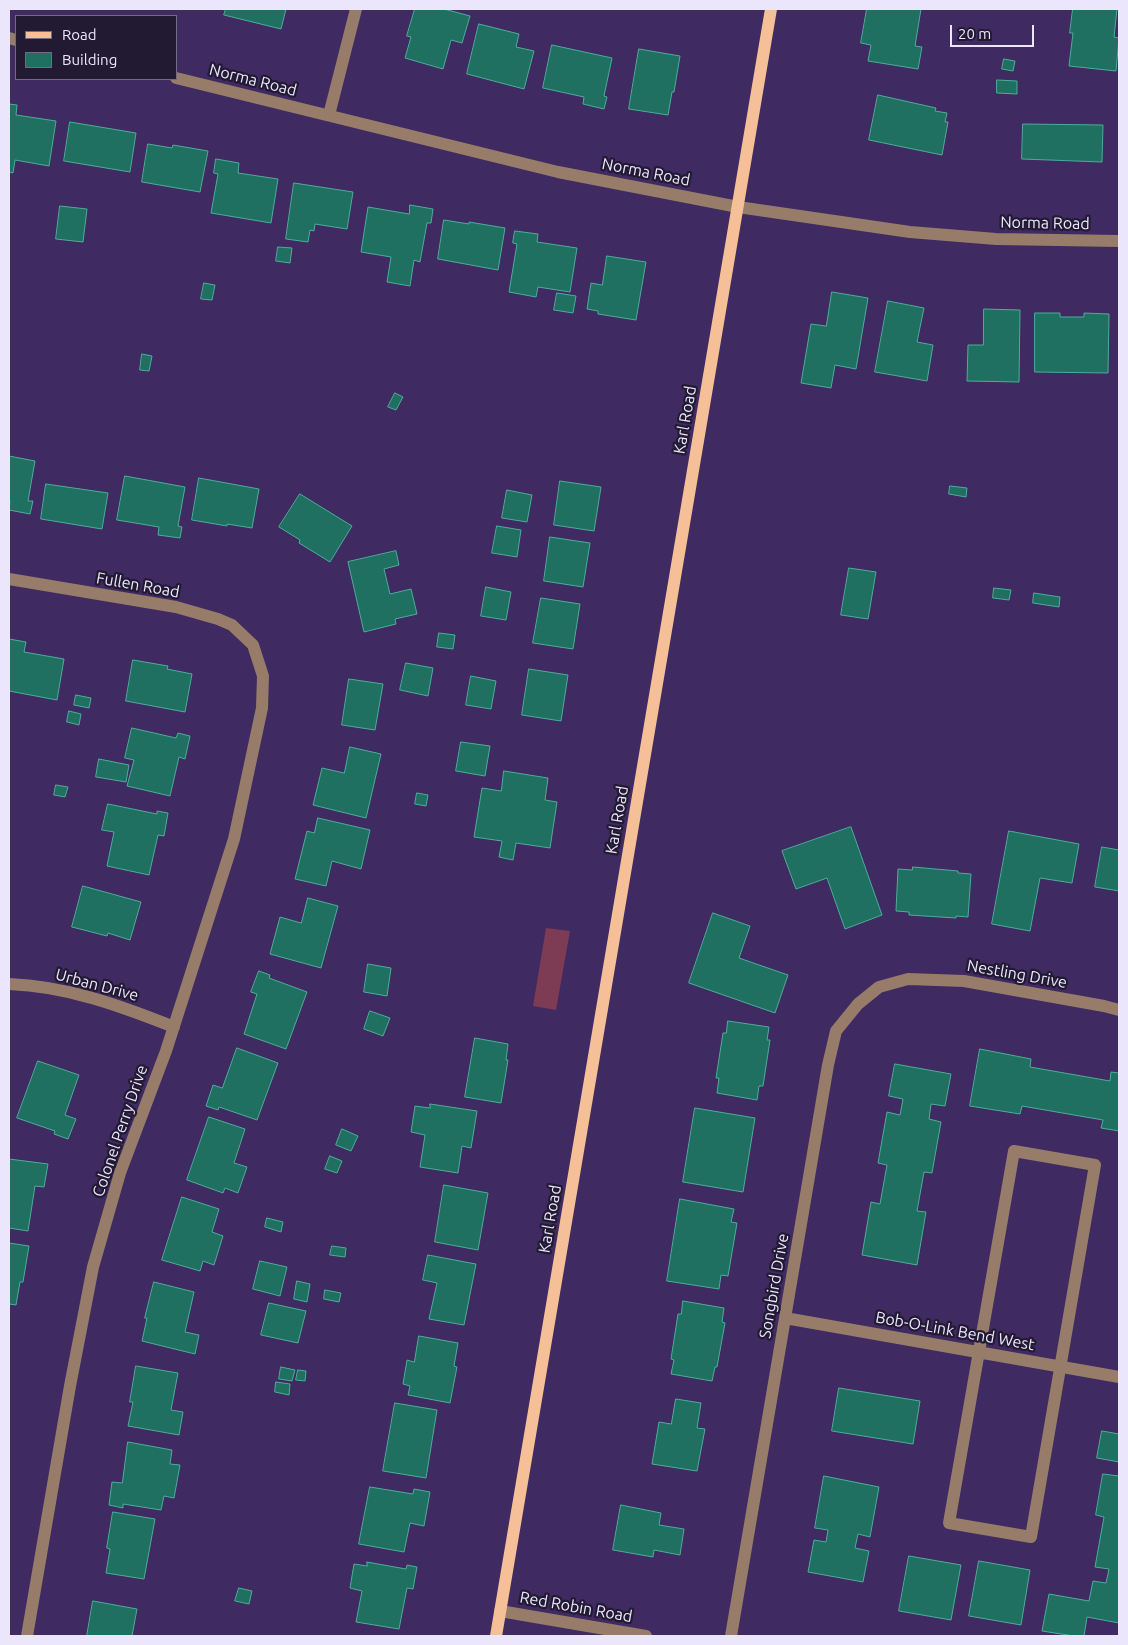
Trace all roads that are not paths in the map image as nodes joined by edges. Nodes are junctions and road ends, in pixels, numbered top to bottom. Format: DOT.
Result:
graph roads {
  1 [pos="356,9"];
  2 [pos="771,9"];
  3 [pos="178,78"];
  4 [pos="329,115"];
  5 [pos="738,207"];
  6 [pos="1119,241"];
  7 [pos="9,579"];
  8 [pos="253,644"];
  9 [pos="908,980"];
  10 [pos="9,984"];
  11 [pos="1119,1010"];
  12 [pos="174,1027"];
  13 [pos="785,1318"];
  14 [pos="979,1352"];
  15 [pos="1060,1366"];
  16 [pos="1119,1377"];
  17 [pos="500,1611"];
  18 [pos="27,1636"];
  19 [pos="496,1636"];
  20 [pos="646,1636"];
  21 [pos="731,1636"];
  1 -- 4 [label="street"];
  2 -- 5 [label="main road, Karl Road"];
  3 -- 4 [label="street, Norma Road"];
  4 -- 5 [label="street, Norma Road"];
  5 -- 6 [label="street, Norma Road"];
  5 -- 17 [label="main road, Karl Road"];
  7 -- 8 [label="street, Fullen Road"];
  8 -- 12 [label="street, Colonel Perry Drive"];
  9 -- 11 [label="street, Nestling Drive"];
  9 -- 13 [label="street, Songbird Drive"];
  10 -- 12 [label="street, Urban Drive"];
  12 -- 18 [label="street, Colonel Perry Drive"];
  13 -- 14 [label="street, Bob-O-Link Bend West"];
  13 -- 21 [label="street, Songbird Drive"];
  14 -- 15 [label="street, Bob-O-Link Bend West"];
  14 -- 15 [label="street"];
  14 -- 15 [label="street"];
  15 -- 16 [label="street, Bob-O-Link Bend West"];
  17 -- 19 [label="main road, Karl Road"];
  17 -- 20 [label="street, Red Robin Road"];
}
